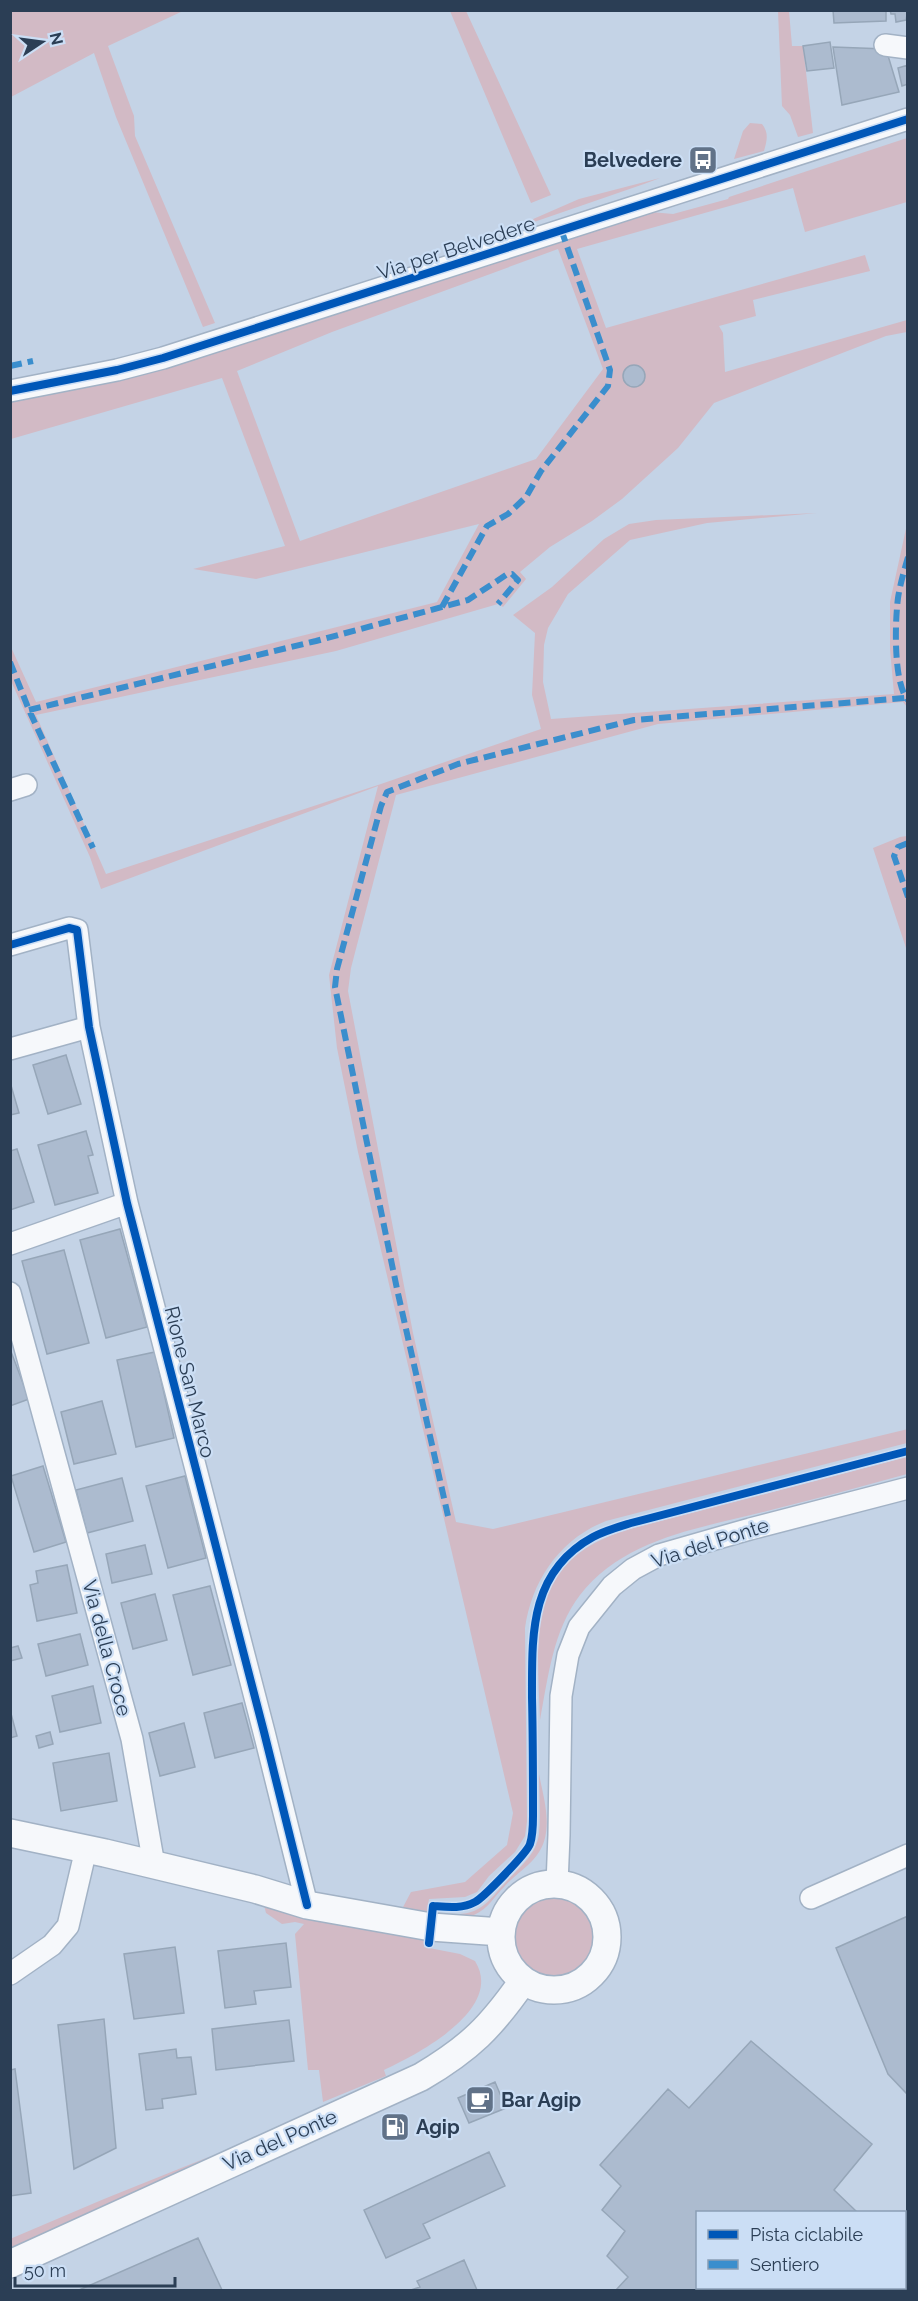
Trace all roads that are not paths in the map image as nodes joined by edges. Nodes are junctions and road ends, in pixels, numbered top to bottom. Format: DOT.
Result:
graph roads {
  1 [pos="885,45"];
  2 [pos="908,48"];
  3 [pos="908,119"];
  4 [pos="10,391"];
  5 [pos="10,945"];
  6 [pos="89,1027"];
  7 [pos="10,1049"];
  8 [pos="127,1203"];
  9 [pos="10,1244"];
  10 [pos="10,1293"];
  11 [pos="908,1488"];
  12 [pos="10,1833"];
  13 [pos="86,1849"];
  14 [pos="908,1855"];
  15 [pos="154,1865"];
  16 [pos="556,1884"];
  17 [pos="811,1898"];
  18 [pos="307,1905"];
  19 [pos="501,1932"];
  20 [pos="10,1974"];
  21 [pos="523,1982"];
  22 [pos="10,2264"];
  1 -- 2 [label="street"];
  3 -- 4 [label="street, Via per Belvedere"];
  5 -- 6 [label="street, Rione San Marco"];
  6 -- 7 [label="street"];
  6 -- 8 [label="street, Rione San Marco"];
  8 -- 9 [label="street"];
  8 -- 18 [label="street, Rione San Marco"];
  10 -- 15 [label="street, Via della Croce"];
  11 -- 16 [label="street, Via del Ponte"];
  12 -- 13 [label="street"];
  13 -- 15 [label="street"];
  13 -- 20 [label="street"];
  14 -- 17 [label="street"];
  15 -- 18 [label="street"];
  16 -- 19 [label="street"];
  16 -- 21 [label="street"];
  18 -- 19 [label="street"];
  19 -- 21 [label="street"];
  21 -- 22 [label="street, Via del Ponte"];
}
